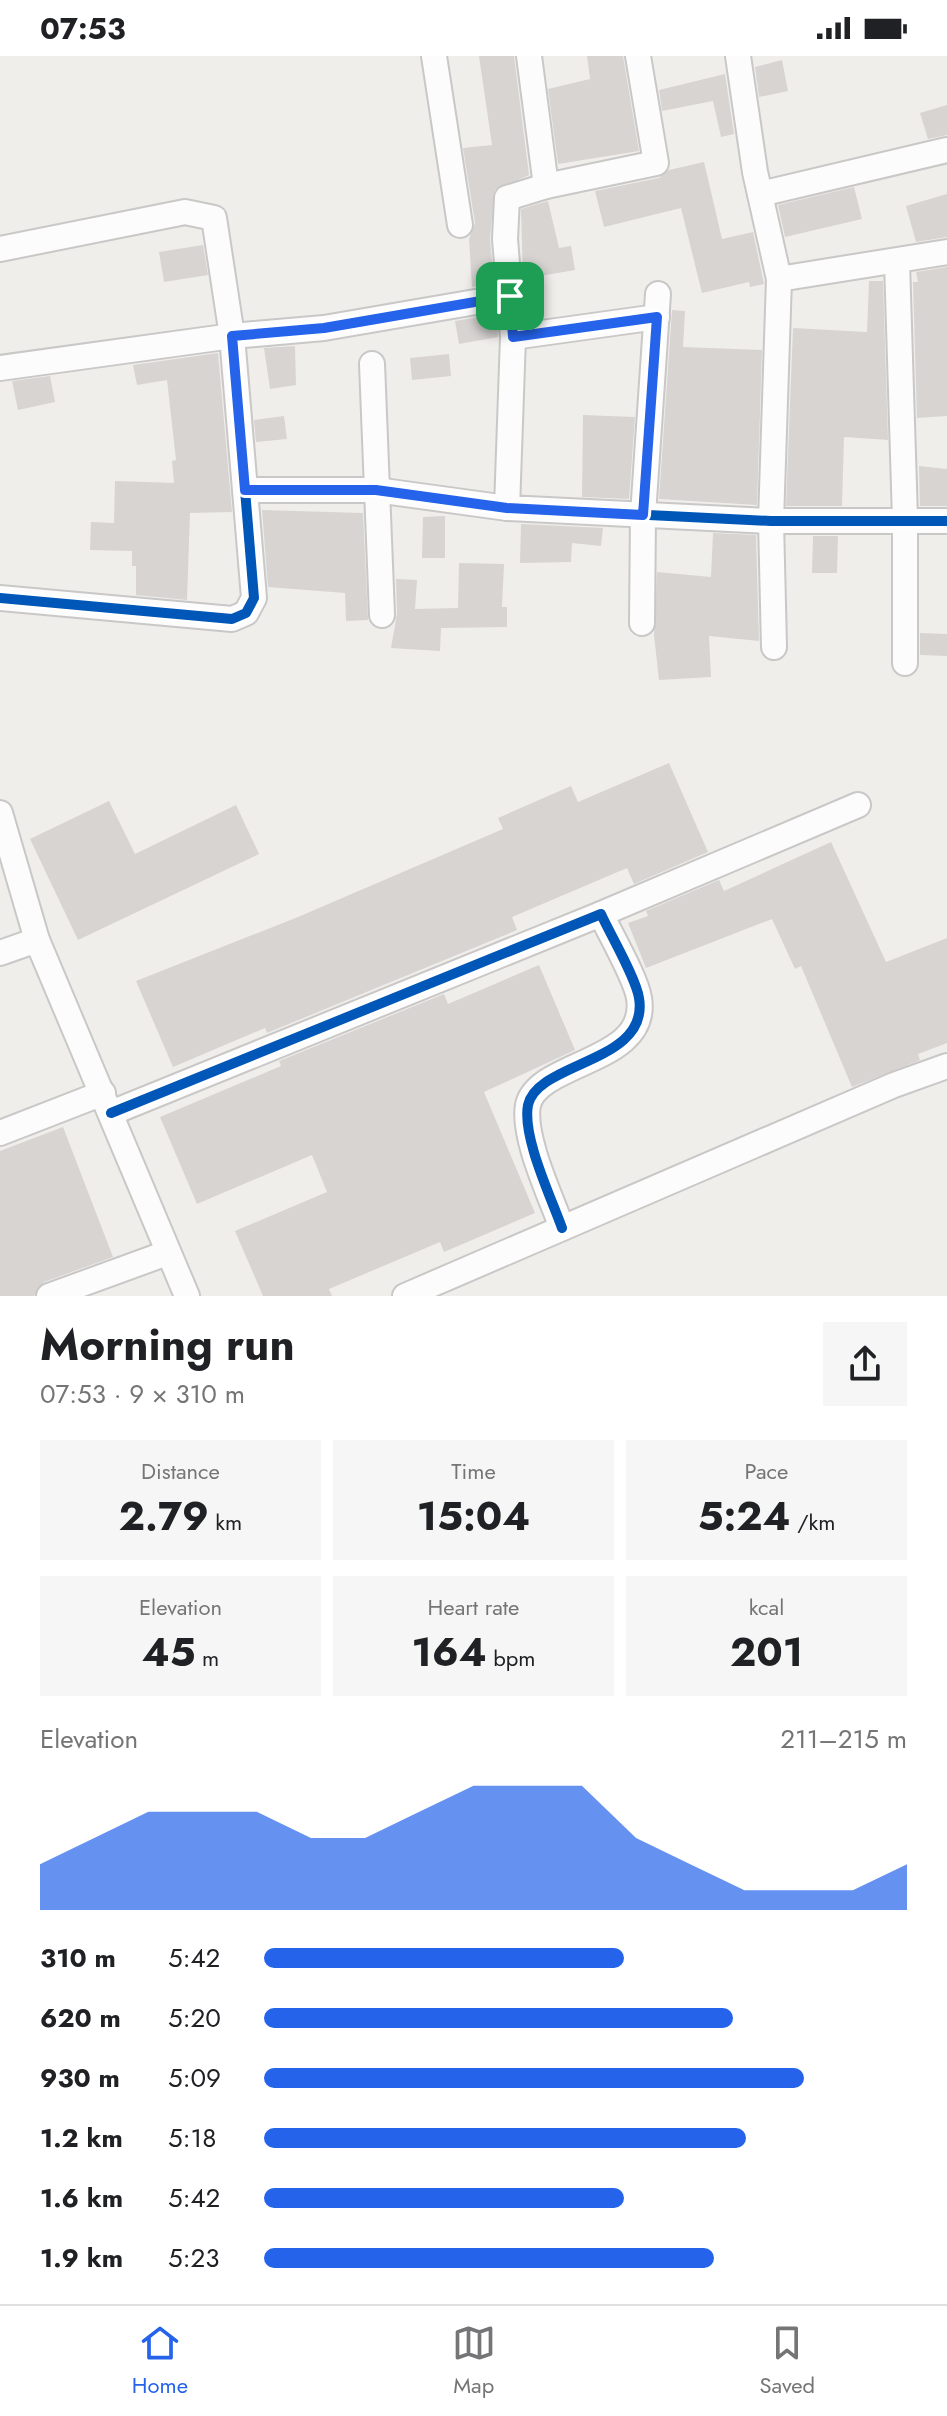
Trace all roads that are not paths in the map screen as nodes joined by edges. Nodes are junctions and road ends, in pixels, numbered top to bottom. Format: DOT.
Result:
graph roads {
  1 [pos="434,56"];
  2 [pos="529,56"];
  3 [pos="638,56"];
  4 [pos="738,56"];
  5 [pos="947,150"];
  6 [pos="546,186"];
  7 [pos="760,194"];
  8 [pos="460,225"];
  9 [pos="0,249"];
  10 [pos="947,252"];
  11 [pos="897,262"];
  12 [pos="779,279"];
  13 [pos="510,296"];
  14 [pos="232,336"];
  15 [pos="513,337"];
  16 [pos="372,364"];
  17 [pos="0,368"];
  18 [pos="245,490"];
  19 [pos="376,490"];
  20 [pos="507,508"];
  21 [pos="643,515"];
  22 [pos="905,519"];
  23 [pos="771,521"];
  24 [pos="947,521"];
  25 [pos="0,598"];
  26 [pos="382,615"];
  27 [pos="642,623"];
  28 [pos="774,647"];
  29 [pos="905,663"];
  30 [pos="858,805"];
  31 [pos="0,813"];
  32 [pos="601,914"];
  33 [pos="37,940"];
  34 [pos="0,953"];
  35 [pos="947,1066"];
  36 [pos="107,1103"];
  37 [pos="0,1133"];
  38 [pos="562,1228"];
  39 [pos="167,1253"];
  40 [pos="49,1296"];
  41 [pos="187,1296"];
  42 [pos="405,1296"];
  1 -- 8 [label="street"];
  2 -- 6 [label="street"];
  3 -- 6 [label="street"];
  4 -- 7 [label="street"];
  5 -- 7 [label="street"];
  6 -- 13 [label="street"];
  7 -- 12 [label="street"];
  9 -- 14 [label="street"];
  10 -- 11 [label="street"];
  11 -- 12 [label="street"];
  11 -- 22 [label="street"];
  12 -- 23 [label="street"];
  13 -- 14 [label="street"];
  13 -- 15 [label="street"];
  14 -- 17 [label="street"];
  14 -- 18 [label="street"];
  15 -- 20 [label="street"];
  15 -- 21 [label="street"];
  16 -- 19 [label="street"];
  18 -- 19 [label="street"];
  18 -- 25 [label="street"];
  19 -- 20 [label="street"];
  19 -- 26 [label="street"];
  20 -- 21 [label="street"];
  21 -- 23 [label="street"];
  21 -- 27 [label="street"];
  22 -- 23 [label="street"];
  22 -- 24 [label="street"];
  22 -- 29 [label="street"];
  23 -- 28 [label="street"];
  30 -- 32 [label="street"];
  31 -- 33 [label="street"];
  32 -- 36 [label="street"];
  32 -- 38 [label="street"];
  33 -- 34 [label="street"];
  33 -- 36 [label="street"];
  35 -- 38 [label="street"];
  36 -- 37 [label="street"];
  36 -- 39 [label="street"];
  38 -- 42 [label="street"];
  39 -- 40 [label="street"];
  39 -- 41 [label="street"];
}
